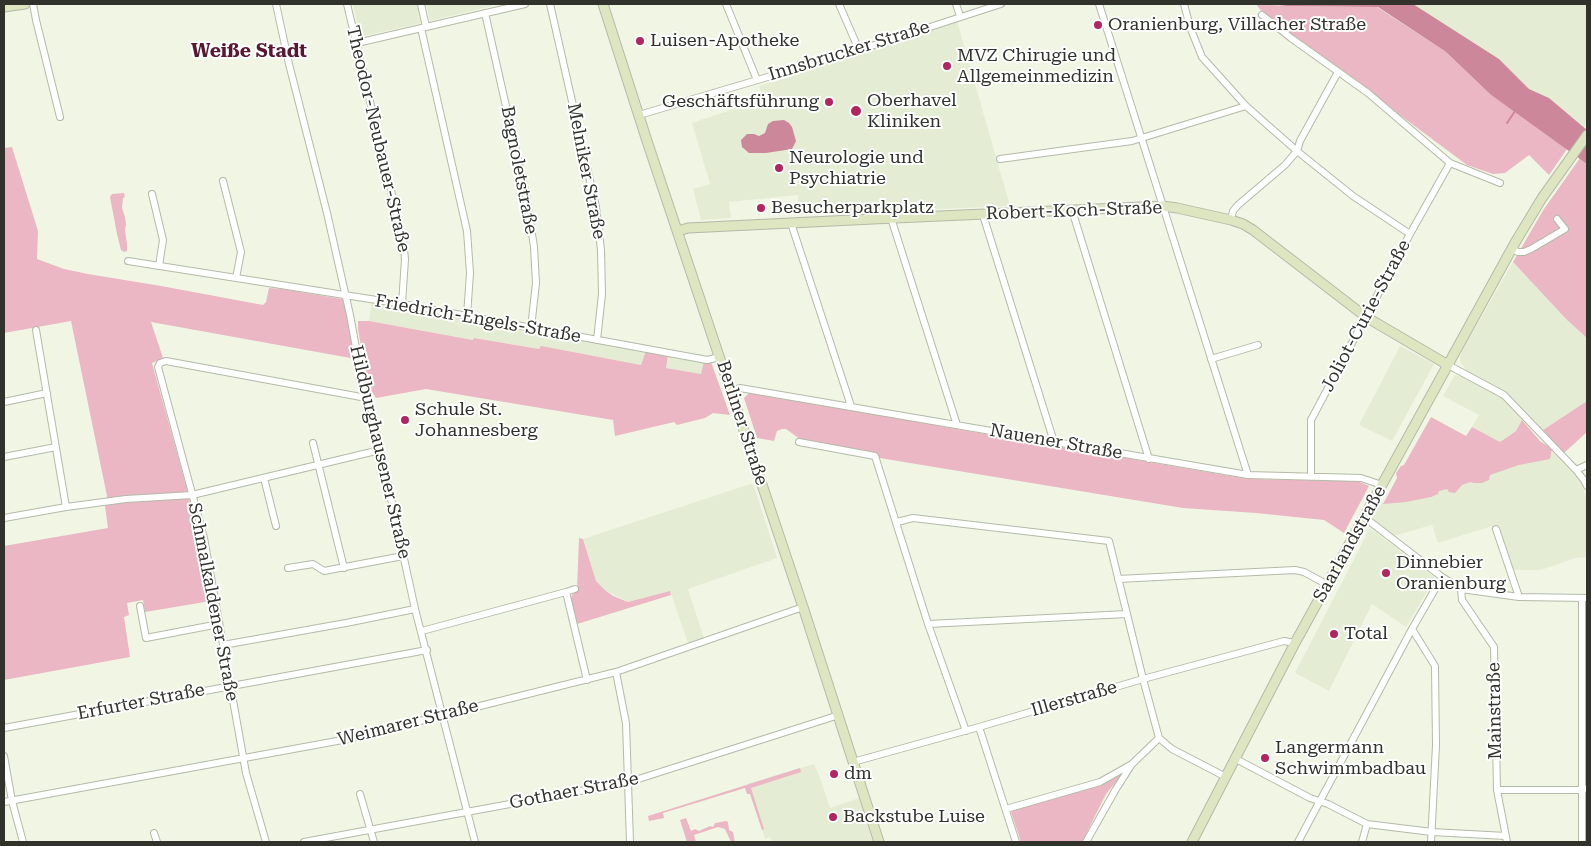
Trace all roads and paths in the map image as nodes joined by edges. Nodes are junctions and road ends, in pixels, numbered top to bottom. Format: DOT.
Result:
graph roads {
  1 [pos="25,4"];
  2 [pos="33,4"];
  3 [pos="276,4"];
  4 [pos="347,4"];
  5 [pos="421,4"];
  6 [pos="525,4"];
  7 [pos="550,4"];
  8 [pos="603,4"];
  9 [pos="726,4"];
  10 [pos="838,4"];
  11 [pos="956,4"];
  12 [pos="1001,4"];
  13 [pos="1099,4"];
  14 [pos="1184,4"];
  15 [pos="4,6"];
  16 [pos="485,13"];
  17 [pos="1262,15"];
  18 [pos="960,16"];
  19 [pos="423,27"];
  20 [pos="357,43"];
  21 [pos="859,50"];
  22 [pos="1338,72"];
  23 [pos="757,80"];
  24 [pos="1246,106"];
  25 [pos="639,115"];
  26 [pos="60,117"];
  27 [pos="1587,135"];
  28 [pos="1142,138"];
  29 [pos="1297,151"];
  30 [pos="1000,159"];
  31 [pos="1450,163"];
  32 [pos="223,181"];
  33 [pos="1500,183"];
  34 [pos="152,194"];
  35 [pos="1163,206"];
  36 [pos="1072,210"];
  37 [pos="983,215"];
  38 [pos="891,218"];
  39 [pos="1557,219"];
  40 [pos="1231,220"];
  41 [pos="791,223"];
  42 [pos="678,231"];
  43 [pos="1410,234"];
  44 [pos="1512,249"];
  45 [pos="128,261"];
  46 [pos="159,266"];
  47 [pos="236,278"];
  48 [pos="346,296"];
  49 [pos="402,304"];
  50 [pos="467,316"];
  51 [pos="1366,317"];
  52 [pos="531,328"];
  53 [pos="36,330"];
  54 [pos="596,340"];
  55 [pos="1258,345"];
  56 [pos="720,357"];
  57 [pos="1211,359"];
  58 [pos="1448,365"];
  59 [pos="731,391"];
  60 [pos="47,393"];
  61 [pos="366,395"];
  62 [pos="4,402"];
  63 [pos="851,406"];
  64 [pos="957,425"];
  65 [pos="799,442"];
  66 [pos="1054,442"];
  67 [pos="314,443"];
  68 [pos="56,447"];
  69 [pos="380,450"];
  70 [pos="4,457"];
  71 [pos="1149,459"];
  72 [pos="319,465"];
  73 [pos="1587,465"];
  74 [pos="1576,470"];
  75 [pos="1248,475"];
  76 [pos="1311,477"];
  77 [pos="264,478"];
  78 [pos="1382,485"];
  79 [pos="1587,486"];
  80 [pos="192,495"];
  81 [pos="66,506"];
  82 [pos="1364,517"];
  83 [pos="4,518"];
  84 [pos="897,522"];
  85 [pos="276,526"];
  86 [pos="1496,529"];
  87 [pos="403,556"];
  88 [pos="288,568"];
  89 [pos="344,568"];
  90 [pos="1442,577"];
  91 [pos="1118,579"];
  92 [pos="1328,585"];
  93 [pos="575,589"];
  94 [pos="1461,589"];
  95 [pos="566,592"];
  96 [pos="1519,597"];
  97 [pos="1585,598"];
  98 [pos="140,606"];
  99 [pos="803,607"];
  100 [pos="415,609"];
  101 [pos="1127,614"];
  102 [pos="219,624"];
  103 [pos="928,624"];
  104 [pos="1412,629"];
  105 [pos="422,631"];
  106 [pos="1296,643"];
  107 [pos="223,645"];
  108 [pos="426,650"];
  109 [pos="616,672"];
  110 [pos="1143,679"];
  111 [pos="588,680"];
  112 [pos="231,686"];
  113 [pos="839,715"];
  114 [pos="442,716"];
  115 [pos="979,727"];
  116 [pos="4,728"];
  117 [pos="966,731"];
  118 [pos="1159,738"];
  119 [pos="4,756"];
  120 [pos="243,758"];
  121 [pos="1236,759"];
  122 [pos="854,762"];
  123 [pos="1132,764"];
  124 [pos="1226,777"];
  125 [pos="629,782"];
  126 [pos="1585,789"];
  127 [pos="1497,790"];
  128 [pos="360,794"];
  129 [pos="12,800"];
  130 [pos="4,802"];
  131 [pos="1320,802"];
  132 [pos="1006,809"];
  133 [pos="467,812"];
  134 [pos="1367,824"];
  135 [pos="371,830"];
  136 [pos="1432,832"];
  137 [pos="154,833"];
  138 [pos="1507,839"];
  139 [pos="23,842"];
  140 [pos="157,842"];
  141 [pos="266,842"];
  142 [pos="304,842"];
  143 [pos="374,842"];
  144 [pos="475,842"];
  145 [pos="630,842"];
  146 [pos="879,842"];
  147 [pos="1016,842"];
  148 [pos="1086,842"];
  149 [pos="1192,842"];
  150 [pos="1298,842"];
  151 [pos="1362,842"];
  152 [pos="1431,842"];
  153 [pos="1582,842"];
  1 -- 15 [label="street"];
  2 -- 26 [label="street"];
  3 -- 48 [label="street, Hildburghausener Straße"];
  4 -- 20 [label="street, Theodor-Neubauer-Straße"];
  5 -- 19 [label="street"];
  6 -- 16 [label="street"];
  7 -- 54 [label="street, Melniker Straße"];
  8 -- 25 [label="street, Berliner Straße"];
  9 -- 23 [label="street"];
  10 -- 21 [label="street"];
  11 -- 18 [label="street"];
  12 -- 18 [label="street, Innsbrucker Straße"];
  13 -- 28 [label="street"];
  14 -- 24 [label="street"];
  16 -- 19 [label="street"];
  16 -- 52 [label="street, Bagnoletstraße"];
  17 -- 22 [label="street"];
  18 -- 21 [label="street, Innsbrucker Straße"];
  19 -- 20 [label="street"];
  19 -- 50 [label="street"];
  20 -- 49 [label="street, Theodor-Neubauer-Straße"];
  21 -- 23 [label="street, Innsbrucker Straße"];
  22 -- 29 [label="street"];
  22 -- 31 [label="street"];
  23 -- 25 [label="street, Innsbrucker Straße"];
  24 -- 28 [label="street"];
  24 -- 29 [label="street"];
  25 -- 42 [label="street, Berliner Straße"];
  27 -- 44 [label="street, Saarlandstraße"];
  28 -- 30 [label="street"];
  28 -- 35 [label="street"];
  29 -- 40 [label="street"];
  29 -- 43 [label="street"];
  31 -- 33 [label="street"];
  31 -- 43 [label="street, Joliot-Curie-Straße"];
  32 -- 47 [label="street"];
  34 -- 46 [label="street"];
  35 -- 36 [label="street, Robert-Koch-Straße"];
  35 -- 40 [label="street, Robert-Koch-Straße"];
  35 -- 57 [label="street"];
  36 -- 37 [label="street, Robert-Koch-Straße"];
  36 -- 71 [label="street"];
  37 -- 38 [label="street, Robert-Koch-Straße"];
  37 -- 66 [label="street"];
  38 -- 41 [label="street, Robert-Koch-Straße"];
  38 -- 64 [label="street"];
  39 -- 44 [label="street"];
  40 -- 51 [label="street, Robert-Koch-Straße"];
  41 -- 42 [label="street, Robert-Koch-Straße"];
  41 -- 63 [label="street"];
  42 -- 56 [label="street, Berliner Straße"];
  43 -- 51 [label="street, Joliot-Curie-Straße"];
  44 -- 58 [label="street, Saarlandstraße"];
  45 -- 46 [label="street, Friedrich-Engels-Straße"];
  46 -- 47 [label="street, Friedrich-Engels-Straße"];
  47 -- 48 [label="street, Friedrich-Engels-Straße"];
  48 -- 49 [label="street, Friedrich-Engels-Straße"];
  48 -- 61 [label="street, Hildburghausener Straße"];
  49 -- 50 [label="street, Friedrich-Engels-Straße"];
  50 -- 52 [label="street, Friedrich-Engels-Straße"];
  51 -- 58 [label="street, Robert-Koch-Straße"];
  51 -- 76 [label="street, Joliot-Curie-Straße"];
  52 -- 54 [label="street, Friedrich-Engels-Straße"];
  53 -- 60 [label="street"];
  54 -- 56 [label="street, Friedrich-Engels-Straße"];
  55 -- 57 [label="street"];
  56 -- 59 [label="street, Berliner Straße"];
  57 -- 75 [label="street"];
  58 -- 74 [label="street, Robert-Koch-Straße"];
  58 -- 78 [label="street, Saarlandstraße"];
  59 -- 63 [label="street, Nauener Straße"];
  59 -- 99 [label="street, Berliner Straße"];
  60 -- 62 [label="street"];
  60 -- 68 [label="street"];
  61 -- 69 [label="street, Hildburghausener Straße"];
  61 -- 80 [label="street, Schmalkaldener Straße"];
  63 -- 64 [label="street, Nauener Straße"];
  64 -- 66 [label="street, Nauener Straße"];
  65 -- 84 [label="street"];
  66 -- 71 [label="street, Nauener Straße"];
  67 -- 72 [label="street"];
  68 -- 70 [label="street"];
  68 -- 81 [label="street"];
  69 -- 72 [label="street"];
  69 -- 87 [label="street, Hildburghausener Straße"];
  71 -- 75 [label="street, Nauener Straße"];
  72 -- 77 [label="street"];
  72 -- 89 [label="street"];
  73 -- 74 [label="street"];
  74 -- 79 [label="street, Robert-Koch-Straße"];
  75 -- 76 [label="street, Nauener Straße"];
  76 -- 78 [label="street, Nauener Straße"];
  77 -- 80 [label="street"];
  77 -- 85 [label="street"];
  78 -- 82 [label="street, Saarlandstraße"];
  80 -- 81 [label="street"];
  80 -- 102 [label="street, Schmalkaldener Straße"];
  81 -- 83 [label="street"];
  82 -- 90 [label="street"];
  82 -- 92 [label="street, Saarlandstraße"];
  84 -- 91 [label="street"];
  84 -- 103 [label="street"];
  86 -- 96 [label="street"];
  87 -- 89 [label="street"];
  87 -- 100 [label="street, Hildburghausener Straße"];
  88 -- 89 [label="street"];
  90 -- 94 [label="street"];
  90 -- 104 [label="street"];
  91 -- 92 [label="street"];
  91 -- 101 [label="street"];
  92 -- 106 [label="street, Saarlandstraße"];
  93 -- 95 [label="street"];
  94 -- 96 [label="street"];
  94 -- 127 [label="street, Mainstraße"];
  95 -- 105 [label="street"];
  95 -- 111 [label="street"];
  96 -- 97 [label="street"];
  97 -- 126 [label="street"];
  98 -- 102 [label="street"];
  99 -- 109 [label="street, Weimarer Straße"];
  99 -- 113 [label="street, Berliner Straße"];
  100 -- 105 [label="street, Hildburghausener Straße"];
  100 -- 107 [label="street"];
  101 -- 103 [label="street"];
  101 -- 110 [label="street"];
  102 -- 107 [label="street, Schmalkaldener Straße"];
  103 -- 117 [label="street"];
  104 -- 131 [label="street"];
  104 -- 136 [label="street"];
  105 -- 108 [label="street, Hildburghausener Straße"];
  106 -- 110 [label="street, Illerstraße"];
  106 -- 121 [label="street, Saarlandstraße"];
  107 -- 112 [label="street, Schmalkaldener Straße"];
  108 -- 112 [label="street, Erfurter Straße"];
  108 -- 114 [label="street, Hildburghausener Straße"];
  109 -- 111 [label="street, Weimarer Straße"];
  109 -- 125 [label="street"];
  110 -- 115 [label="street, Illerstraße"];
  110 -- 118 [label="street"];
  111 -- 114 [label="street, Weimarer Straße"];
  112 -- 116 [label="street, Erfurter Straße"];
  112 -- 120 [label="street, Schmalkaldener Straße"];
  113 -- 122 [label="street, Berliner Straße"];
  113 -- 125 [label="street, Gothaer Straße"];
  114 -- 120 [label="street, Weimarer Straße"];
  114 -- 133 [label="street, Hildburghausener Straße"];
  115 -- 117 [label="street, Illerstraße"];
  115 -- 132 [label="street"];
  117 -- 122 [label="street, Illerstraße"];
  118 -- 123 [label="street"];
  118 -- 124 [label="street"];
  119 -- 129 [label="street"];
  120 -- 129 [label="street, Weimarer Straße"];
  120 -- 141 [label="street, Schmalkaldener Straße"];
  121 -- 124 [label="street, Saarlandstraße"];
  121 -- 131 [label="street"];
  122 -- 146 [label="street, Berliner Straße"];
  123 -- 132 [label="street"];
  123 -- 148 [label="street"];
  124 -- 149 [label="street, Saarlandstraße"];
  125 -- 133 [label="street, Gothaer Straße"];
  125 -- 145 [label="street"];
  126 -- 127 [label="street"];
  126 -- 153 [label="street"];
  127 -- 138 [label="street, Mainstraße"];
  128 -- 135 [label="street"];
  129 -- 130 [label="street, Weimarer Straße"];
  129 -- 139 [label="street"];
  131 -- 134 [label="street"];
  131 -- 150 [label="street"];
  132 -- 147 [label="street"];
  133 -- 135 [label="street, Gothaer Straße"];
  133 -- 144 [label="street, Hildburghausener Straße"];
  134 -- 136 [label="street"];
  134 -- 151 [label="street"];
  135 -- 142 [label="street, Gothaer Straße"];
  135 -- 143 [label="street"];
  136 -- 138 [label="street"];
  136 -- 152 [label="street"];
  137 -- 140 [label="street"];
}
